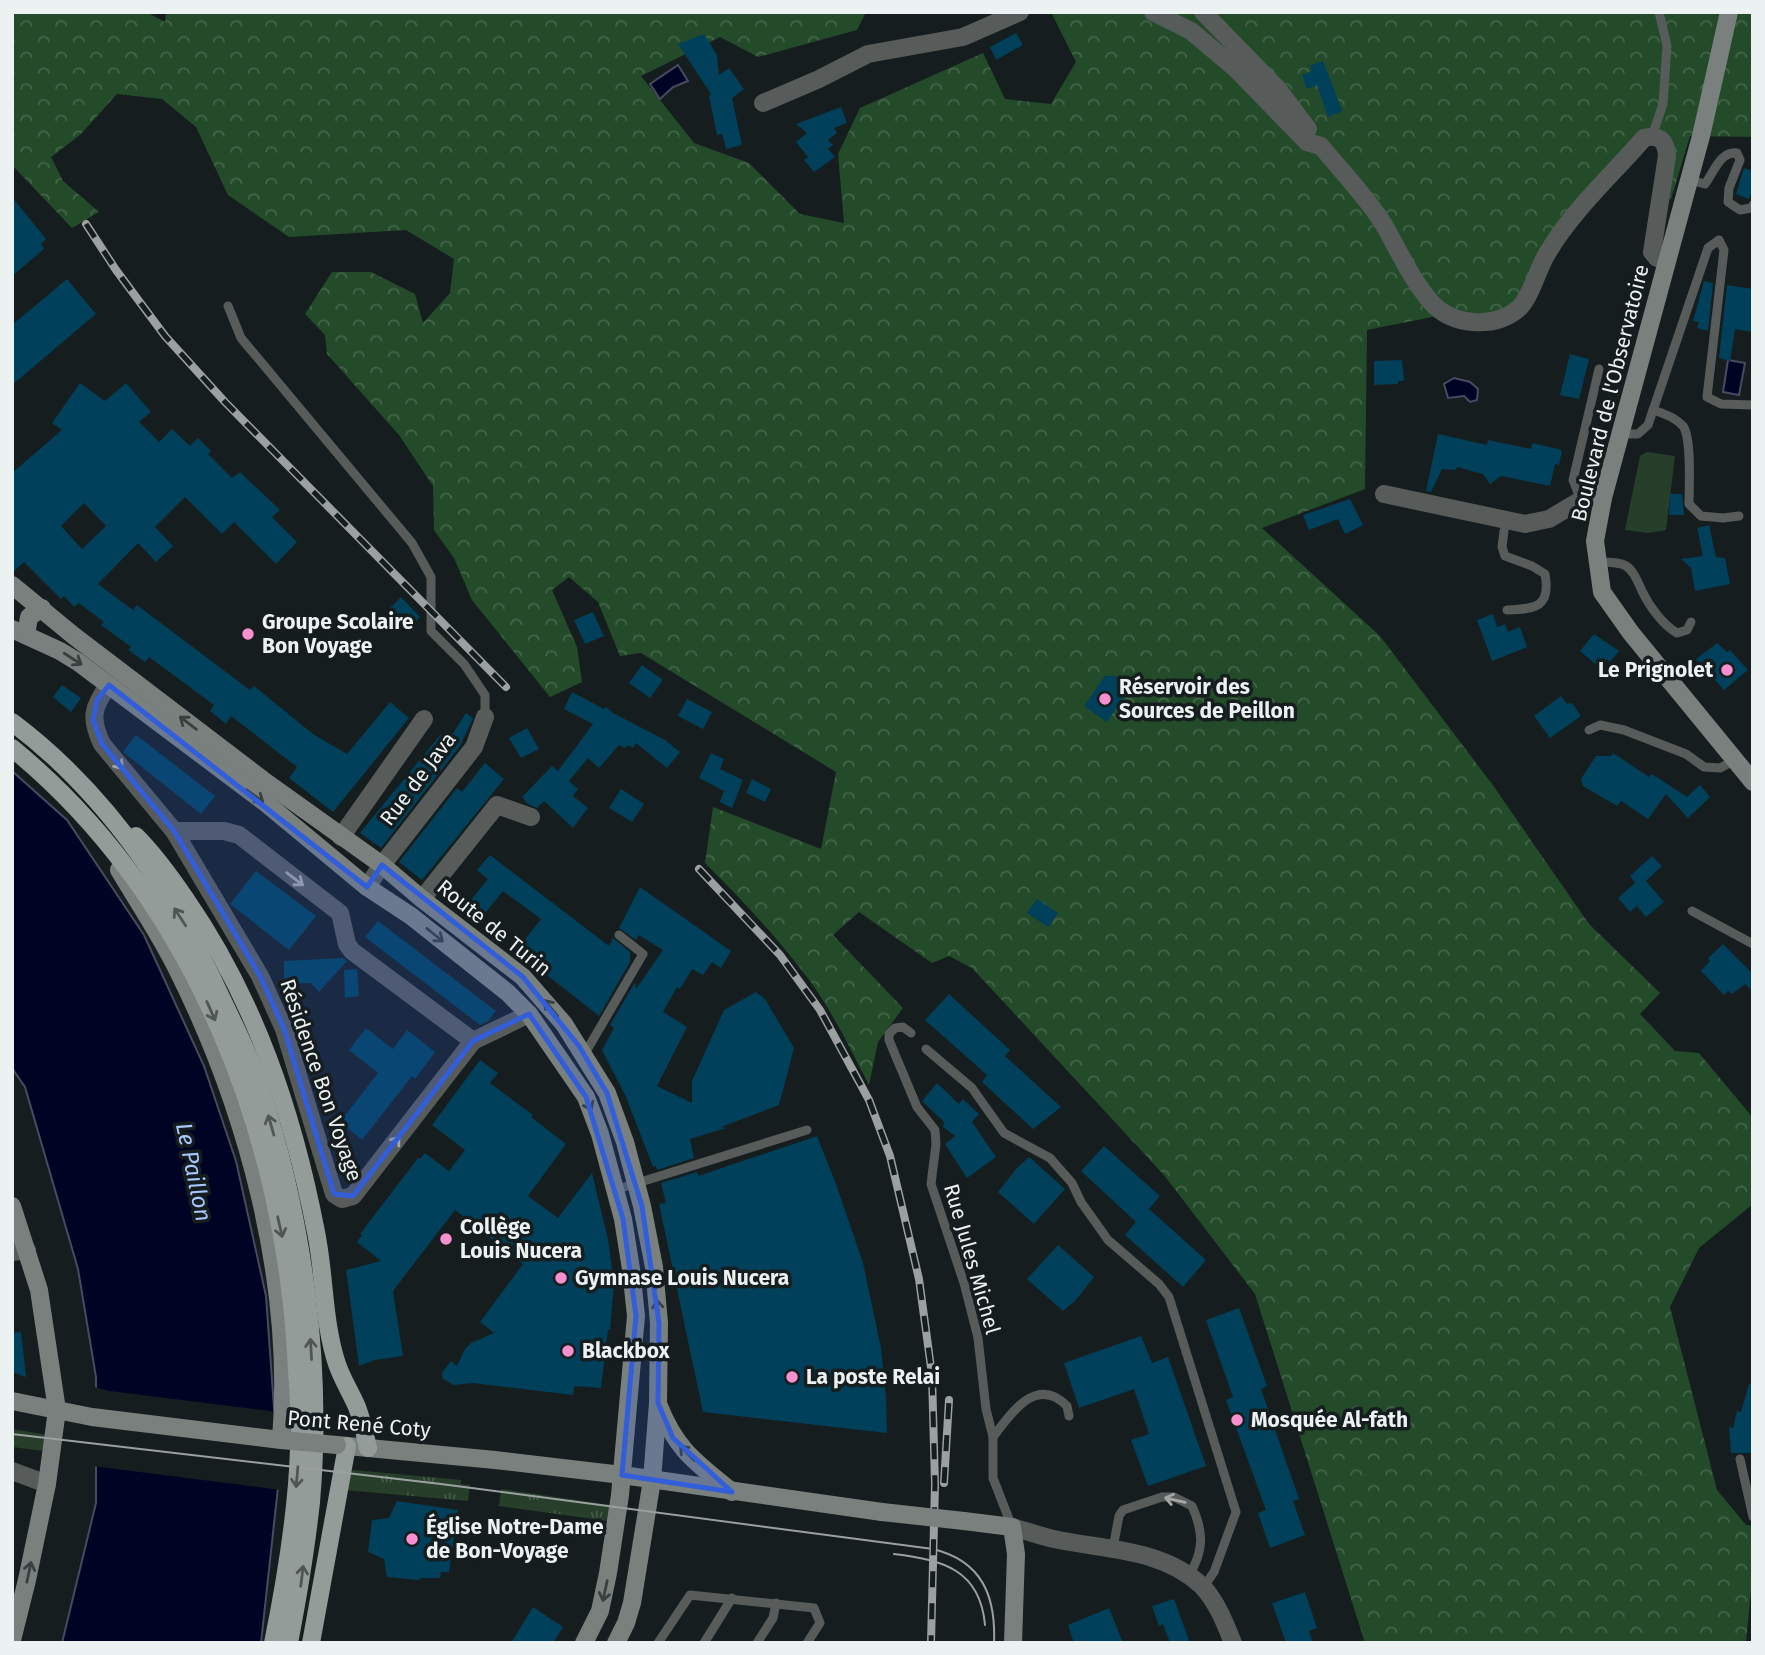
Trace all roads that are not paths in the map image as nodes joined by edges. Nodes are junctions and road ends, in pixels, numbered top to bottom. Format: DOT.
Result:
graph roads {
  1 [pos="1020,12"];
  2 [pos="1153,12"];
  3 [pos="1203,12"];
  4 [pos="1659,12"];
  5 [pos="1729,12"];
  6 [pos="763,103"];
  7 [pos="1652,136"];
  8 [pos="1321,146"];
  9 [pos="1690,180"];
  10 [pos="1753,205"];
  11 [pos="1667,261"];
  12 [pos="228,306"];
  13 [pos="1599,369"];
  14 [pos="1753,405"];
  15 [pos="1653,410"];
  16 [pos="1621,434"];
  17 [pos="1384,494"];
  18 [pos="1604,498"];
  19 [pos="1581,500"];
  20 [pos="1739,516"];
  21 [pos="1504,531"];
  22 [pos="1597,562"];
  23 [pos="12,586"];
  24 [pos="42,608"];
  25 [pos="1507,610"];
  26 [pos="1691,622"];
  27 [pos="19,632"];
  28 [pos="109,685"];
  29 [pos="485,717"];
  30 [pos="424,719"];
  31 [pos="12,722"];
  32 [pos="1589,730"];
  33 [pos="12,748"];
  34 [pos="1735,760"];
  35 [pos="1753,782"];
  36 [pos="84,785"];
  37 [pos="531,817"];
  38 [pos="96,830"];
  39 [pos="174,831"];
  40 [pos="341,838"];
  41 [pos="382,865"];
  42 [pos="367,887"];
  43 [pos="422,899"];
  44 [pos="1692,911"];
  45 [pos="619,935"];
  46 [pos="1753,944"];
  47 [pos="529,1014"];
  48 [pos="911,1033"];
  49 [pos="473,1041"];
  50 [pos="926,1049"];
  51 [pos="584,1055"];
  52 [pos="807,1130"];
  53 [pos="636,1183"];
  54 [pos="615,1190"];
  55 [pos="12,1206"];
  56 [pos="20,1251"];
  57 [pos="12,1401"];
  58 [pos="658,1403"];
  59 [pos="57,1410"];
  60 [pos="1069,1416"];
  61 [pos="993,1437"];
  62 [pos="281,1440"];
  63 [pos="342,1446"];
  64 [pos="368,1448"];
  65 [pos="1740,1459"];
  66 [pos="12,1471"];
  67 [pos="622,1475"];
  68 [pos="652,1480"];
  69 [pos="47,1484"];
  70 [pos="732,1492"];
  71 [pos="1753,1517"];
  72 [pos="1012,1527"];
  73 [pos="1113,1548"];
  74 [pos="1189,1575"];
  75 [pos="1203,1588"];
  76 [pos="732,1598"];
  77 [pos="776,1603"];
  78 [pos="12,1639"];
  79 [pos="273,1643"];
  80 [pos="289,1643"];
  81 [pos="311,1643"];
  82 [pos="584,1643"];
  83 [pos="617,1643"];
  84 [pos="658,1643"];
  85 [pos="704,1643"];
  86 [pos="757,1643"];
  87 [pos="807,1643"];
  88 [pos="1013,1643"];
  89 [pos="1233,1643"];
  1 -- 6 [label="street"];
  2 -- 8 [label="street"];
  3 -- 8 [label="street"];
  4 -- 7 [label="lane"];
  5 -- 9 [label="main road, Boulevard de l'Observatoire"];
  7 -- 8 [label="street"];
  7 -- 11 [label="street"];
  9 -- 10 [label="lane"];
  9 -- 11 [label="main road, Boulevard de l'Observatoire"];
  11 -- 16 [label="main road, Boulevard de l'Observatoire"];
  12 -- 29 [label="lane"];
  13 -- 19 [label="lane"];
  14 -- 15 [label="lane"];
  15 -- 16 [label="lane"];
  15 -- 20 [label="lane"];
  16 -- 18 [label="main road, Boulevard de l'Observatoire"];
  17 -- 19 [label="street"];
  18 -- 19 [label="street"];
  18 -- 22 [label="main road, Boulevard de l'Observatoire"];
  21 -- 25 [label="lane"];
  22 -- 26 [label="lane"];
  22 -- 34 [label="main road, Boulevard de l'Observatoire"];
  23 -- 24 [label="main road, Route de Turin"];
  24 -- 27 [label="main road"];
  40 -- 24 [label="main road, Route de Turin, one-way"];
  27 -- 28 [label="main road, Route de Turin, one-way"];
  28 -- 39 [label="street, Résidence Bon Voyage, one-way"];
  28 -- 42 [label="main road, Route de Turin, one-way"];
  29 -- 41 [label="street, Rue de Java"];
  30 -- 40 [label="street"];
  31 -- 36 [label="main road"];
  32 -- 34 [label="lane"];
  33 -- 38 [label="main road"];
  34 -- 35 [label="main road, Boulevard de l'Observatoire"];
  36 -- 64 [label="main road"];
  80 -- 36 [label="main road, one-way"];
  37 -- 43 [label="street"];
  38 -- 62 [label="main road"];
  38 -- 79 [label="main road, one-way"];
  39 -- 49 [label="street, one-way"];
  39 -- 49 [label="street, Résidence Bon Voyage, one-way"];
  40 -- 41 [label="main road, Route de Turin"];
  41 -- 42 [label="street, Rue de Java"];
  41 -- 43 [label="main road, Route de Turin"];
  42 -- 47 [label="main road, Route de Turin, one-way"];
  51 -- 43 [label="main road, Route de Turin, one-way"];
  44 -- 46 [label="lane"];
  45 -- 51 [label="lane"];
  47 -- 49 [label="street, Résidence Bon Voyage"];
  47 -- 54 [label="main road, Route de Turin, one-way"];
  48 -- 61 [label="lane, Rue Jules Michel"];
  50 -- 75 [label="lane"];
  51 -- 53 [label="main road, Route de Turin"];
  52 -- 53 [label="lane"];
  53 -- 54 [label="lane"];
  58 -- 53 [label="main road, Route de Turin, one-way"];
  54 -- 67 [label="main road, Route de Turin"];
  55 -- 56 [label="main road"];
  56 -- 59 [label="main road"];
  57 -- 59 [label="main road, Pont René Coty"];
  58 -- 68 [label="main road, Route de Turin"];
  70 -- 58 [label="main road, one-way"];
  59 -- 62 [label="main road, Pont René Coty"];
  59 -- 69 [label="main road"];
  60 -- 61 [label="lane"];
  61 -- 72 [label="lane, Rue Jules Michel"];
  62 -- 63 [label="main road, Pont René Coty, bridge"];
  63 -- 64 [label="main road, Pont René Coty"];
  63 -- 81 [label="main road"];
  64 -- 67 [label="main road, Pont René Coty"];
  65 -- 71 [label="lane"];
  66 -- 69 [label="street"];
  67 -- 68 [label="main road, Pont René Coty"];
  67 -- 82 [label="main road, Route de Turin, one-way"];
  68 -- 70 [label="main road, Pont René Coty"];
  68 -- 83 [label="main road, Route de Turin"];
  78 -- 69 [label="main road, one-way"];
  70 -- 72 [label="main road, Pont René Coty, bridge"];
  72 -- 73 [label="street"];
  72 -- 88 [label="main road"];
  73 -- 74 [label="street"];
  74 -- 73 [label="lane, one-way"];
  74 -- 75 [label="street"];
  75 -- 89 [label="street"];
  76 -- 77 [label="lane"];
  76 -- 84 [label="lane"];
  76 -- 85 [label="lane"];
  77 -- 86 [label="lane"];
  77 -- 87 [label="lane"];
}
